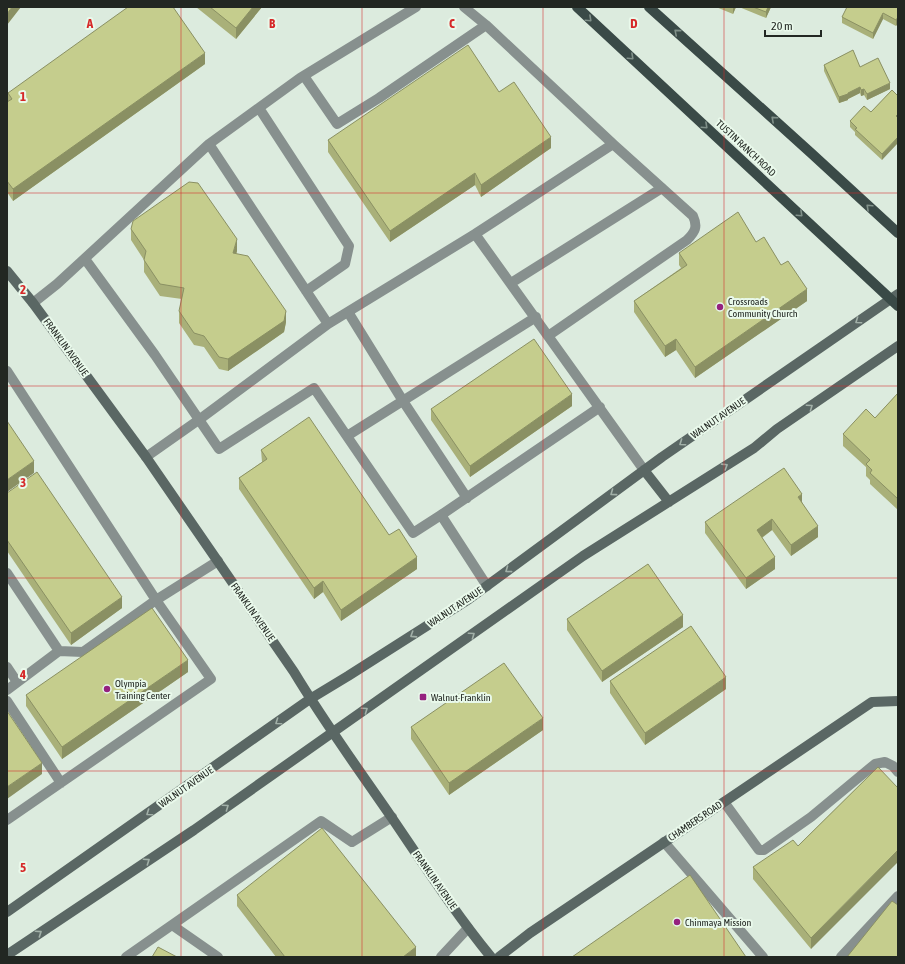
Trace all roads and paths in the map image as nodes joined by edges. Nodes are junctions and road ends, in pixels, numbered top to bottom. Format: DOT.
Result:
graph roads {
  1 [pos="416,7"];
  2 [pos="464,7"];
  3 [pos="577,7"];
  4 [pos="649,7"];
  5 [pos="486,25"];
  6 [pos="304,76"];
  7 [pos="259,108"];
  8 [pos="209,144"];
  9 [pos="613,144"];
  10 [pos="662,188"];
  11 [pos="898,233"];
  12 [pos="475,234"];
  13 [pos="85,259"];
  14 [pos="7,272"];
  15 [pos="511,283"];
  16 [pos="306,291"];
  17 [pos="894,296"];
  18 [pos="33,303"];
  19 [pos="898,306"];
  20 [pos="348,312"];
  21 [pos="536,317"];
  22 [pos="328,324"];
  23 [pos="548,336"];
  24 [pos="898,346"];
  25 [pos="7,371"];
  26 [pos="403,401"];
  27 [pos="600,407"];
  28 [pos="200,419"];
  29 [pos="347,436"];
  30 [pos="146,457"];
  31 [pos="644,470"];
  32 [pos="467,498"];
  33 [pos="669,502"];
  34 [pos="442,515"];
  35 [pos="218,561"];
  36 [pos="7,573"];
  37 [pos="486,586"];
  38 [pos="156,600"];
  39 [pos="59,651"];
  40 [pos="7,667"];
  41 [pos="18,682"];
  42 [pos="7,690"];
  43 [pos="310,699"];
  44 [pos="7,701"];
  45 [pos="898,701"];
  46 [pos="334,732"];
  47 [pos="898,772"];
  48 [pos="61,783"];
  49 [pos="724,802"];
  50 [pos="392,817"];
  51 [pos="7,820"];
  52 [pos="664,842"];
  53 [pos="898,896"];
  54 [pos="7,912"];
  55 [pos="172,925"];
  56 [pos="468,928"];
  57 [pos="7,955"];
  58 [pos="126,957"];
  59 [pos="218,957"];
  60 [pos="441,957"];
  61 [pos="491,957"];
  62 [pos="499,957"];
  63 [pos="763,957"];
  64 [pos="841,957"];
  1 -- 6 [label="lane"];
  2 -- 5 [label="lane"];
  3 -- 17 [label="main road, TUSTIN RANCH ROAD, one-way"];
  11 -- 4 [label="main road, one-way"];
  5 -- 6 [label="lane"];
  5 -- 9 [label="lane"];
  6 -- 7 [label="lane"];
  7 -- 8 [label="lane"];
  7 -- 16 [label="lane"];
  8 -- 13 [label="lane"];
  8 -- 16 [label="lane"];
  9 -- 10 [label="lane"];
  9 -- 12 [label="lane"];
  10 -- 15 [label="lane"];
  10 -- 23 [label="lane"];
  12 -- 15 [label="lane"];
  12 -- 20 [label="lane"];
  13 -- 18 [label="lane"];
  13 -- 28 [label="lane"];
  14 -- 18 [label="main road, FRANKLIN AVENUE"];
  15 -- 21 [label="lane"];
  16 -- 22 [label="lane"];
  17 -- 19 [label="main road, TUSTIN RANCH ROAD"];
  17 -- 31 [label="main road, WALNUT AVENUE, one-way"];
  18 -- 30 [label="main road, FRANKLIN AVENUE"];
  20 -- 22 [label="lane"];
  20 -- 26 [label="lane"];
  21 -- 23 [label="lane"];
  21 -- 26 [label="lane"];
  22 -- 28 [label="lane"];
  23 -- 27 [label="lane"];
  33 -- 24 [label="main road, one-way"];
  25 -- 38 [label="lane"];
  26 -- 29 [label="lane"];
  26 -- 32 [label="lane"];
  27 -- 31 [label="lane"];
  27 -- 32 [label="lane"];
  28 -- 29 [label="lane"];
  28 -- 30 [label="lane"];
  29 -- 34 [label="lane"];
  30 -- 35 [label="main road, FRANKLIN AVENUE"];
  31 -- 33 [label="main road"];
  31 -- 37 [label="main road, WALNUT AVENUE, one-way"];
  32 -- 34 [label="lane"];
  46 -- 33 [label="main road, one-way"];
  34 -- 37 [label="lane"];
  35 -- 38 [label="lane"];
  35 -- 43 [label="main road, FRANKLIN AVENUE"];
  36 -- 39 [label="lane"];
  37 -- 43 [label="main road, WALNUT AVENUE, one-way"];
  38 -- 39 [label="lane"];
  38 -- 48 [label="lane"];
  39 -- 41 [label="lane"];
  40 -- 41 [label="lane"];
  41 -- 42 [label="lane"];
  43 -- 46 [label="main road, FRANKLIN AVENUE"];
  43 -- 54 [label="main road, WALNUT AVENUE, one-way"];
  44 -- 48 [label="lane"];
  45 -- 49 [label="main road, CHAMBERS ROAD"];
  46 -- 50 [label="main road, FRANKLIN AVENUE"];
  57 -- 46 [label="main road, one-way"];
  47 -- 49 [label="lane"];
  48 -- 51 [label="lane"];
  49 -- 52 [label="main road, CHAMBERS ROAD"];
  50 -- 55 [label="lane"];
  50 -- 56 [label="main road, FRANKLIN AVENUE"];
  52 -- 62 [label="main road, CHAMBERS ROAD"];
  52 -- 63 [label="lane"];
  53 -- 64 [label="lane"];
  55 -- 58 [label="lane"];
  55 -- 59 [label="lane"];
  56 -- 60 [label="lane"];
  56 -- 61 [label="main road, FRANKLIN AVENUE"];
}
